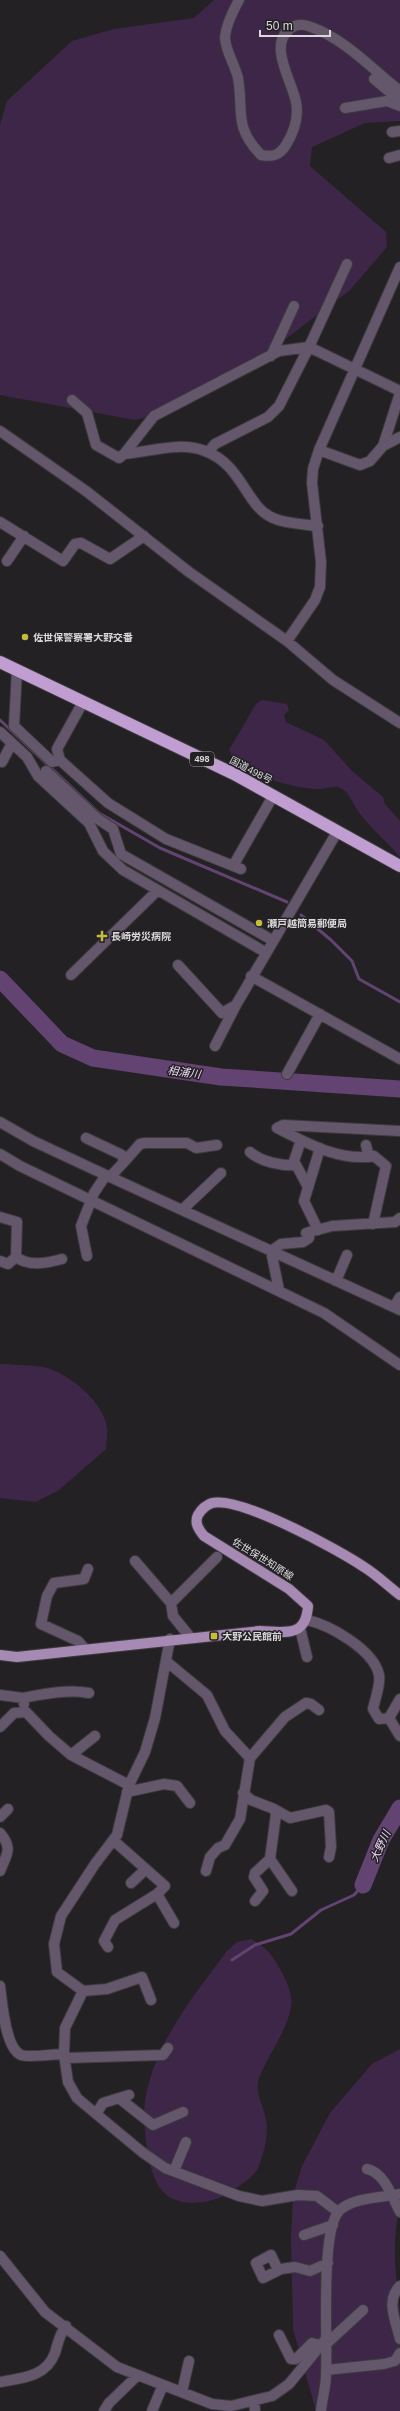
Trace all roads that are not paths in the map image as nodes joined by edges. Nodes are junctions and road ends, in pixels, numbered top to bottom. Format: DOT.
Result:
graph roads {
  1 [pos="239,0"];
  2 [pos="374,79"];
  3 [pos="400,91"];
  4 [pos="400,101"];
  5 [pos="400,106"];
  6 [pos="345,108"];
  7 [pos="400,155"];
  8 [pos="389,158"];
  9 [pos="347,264"];
  10 [pos="400,268"];
  11 [pos="294,306"];
  12 [pos="309,347"];
  13 [pos="271,356"];
  14 [pos="355,369"];
  15 [pos="400,392"];
  16 [pos="72,400"];
  17 [pos="0,430"];
  18 [pos="400,437"];
  19 [pos="383,446"];
  20 [pos="319,450"];
  21 [pos="208,452"];
  22 [pos="124,454"];
  23 [pos="0,522"];
  24 [pos="318,526"];
  25 [pos="24,536"];
  26 [pos="144,536"];
  27 [pos="7,561"];
  28 [pos="287,640"];
  29 [pos="0,662"];
  30 [pos="17,670"];
  31 [pos="83,702"];
  32 [pos="400,723"];
  33 [pos="0,733"];
  34 [pos="12,743"];
  35 [pos="56,761"];
  36 [pos="2,762"];
  37 [pos="43,774"];
  38 [pos="273,796"];
  39 [pos="337,832"];
  40 [pos="400,866"];
  41 [pos="158,890"];
  42 [pos="272,940"];
  43 [pos="265,952"];
  44 [pos="178,965"];
  45 [pos="71,975"];
  46 [pos="251,976"];
  47 [pos="236,1005"];
  48 [pos="320,1014"];
  49 [pos="215,1046"];
  50 [pos="400,1059"];
  51 [pos="287,1074"];
  52 [pos="0,1122"];
  53 [pos="400,1131"];
  54 [pos="86,1138"];
  55 [pos="301,1140"];
  56 [pos="217,1145"];
  57 [pos="366,1145"];
  58 [pos="320,1148"];
  59 [pos="250,1152"];
  60 [pos="0,1154"];
  61 [pos="369,1157"];
  62 [pos="124,1162"];
  63 [pos="296,1165"];
  64 [pos="221,1173"];
  65 [pos="108,1176"];
  66 [pos="308,1187"];
  67 [pos="91,1200"];
  68 [pos="182,1210"];
  69 [pos="0,1217"];
  70 [pos="400,1218"];
  71 [pos="373,1224"];
  72 [pos="311,1232"];
  73 [pos="271,1251"];
  74 [pos="347,1255"];
  75 [pos="87,1256"];
  76 [pos="16,1257"];
  77 [pos="62,1259"];
  78 [pos="0,1260"];
  79 [pos="336,1281"];
  80 [pos="279,1290"];
  81 [pos="400,1297"];
  82 [pos="397,1308"];
  83 [pos="400,1365"];
  84 [pos="217,1557"];
  85 [pos="135,1561"];
  86 [pos="88,1569"];
  87 [pos="54,1583"];
  88 [pos="84,1588"];
  89 [pos="400,1595"];
  90 [pos="171,1603"];
  91 [pos="304,1624"];
  92 [pos="190,1637"];
  93 [pos="170,1639"];
  94 [pos="85,1649"];
  95 [pos="0,1655"];
  96 [pos="307,1657"];
  97 [pos="166,1661"];
  98 [pos="89,1693"];
  99 [pos="0,1696"];
  100 [pos="23,1698"];
  101 [pos="400,1699"];
  102 [pos="319,1710"];
  103 [pos="26,1712"];
  104 [pos="389,1718"];
  105 [pos="0,1727"];
  106 [pos="95,1736"];
  107 [pos="400,1736"];
  108 [pos="71,1755"];
  109 [pos="250,1758"];
  110 [pos="128,1789"];
  111 [pos="243,1793"];
  112 [pos="190,1802"];
  113 [pos="8,1809"];
  114 [pos="274,1809"];
  115 [pos="0,1816"];
  116 [pos="0,1833"];
  117 [pos="113,1840"];
  118 [pos="329,1857"];
  119 [pos="270,1859"];
  120 [pos="146,1869"];
  121 [pos="0,1871"];
  122 [pos="206,1871"];
  123 [pos="131,1883"];
  124 [pos="292,1891"];
  125 [pos="157,1894"];
  126 [pos="255,1901"];
  127 [pos="174,1923"];
  128 [pos="108,1947"];
  129 [pos="0,1986"];
  130 [pos="83,1991"];
  131 [pos="152,2000"];
  132 [pos="168,2048"];
  133 [pos="64,2056"];
  134 [pos="130,2095"];
  135 [pos="119,2098"];
  136 [pos="183,2112"];
  137 [pos="96,2114"];
  138 [pos="186,2142"];
  139 [pos="366,2169"];
  140 [pos="174,2171"];
  141 [pos="397,2195"];
  142 [pos="338,2212"];
  143 [pos="400,2212"];
  144 [pos="333,2225"];
  145 [pos="304,2235"];
  146 [pos="0,2256"];
  147 [pos="328,2263"];
  148 [pos="278,2270"];
  149 [pos="400,2286"];
  150 [pos="363,2310"];
  151 [pos="66,2326"];
  152 [pos="279,2335"];
  153 [pos="400,2340"];
  154 [pos="324,2343"];
  155 [pos="400,2355"];
  156 [pos="190,2361"];
  157 [pos="326,2370"];
  158 [pos="138,2375"];
  159 [pos="0,2382"];
  160 [pos="163,2385"];
  161 [pos="182,2392"];
  162 [pos="254,2400"];
  163 [pos="104,2411"];
  164 [pos="152,2411"];
  165 [pos="255,2411"];
  166 [pos="321,2411"];
  1 -- 3 [label="street"];
  2 -- 4 [label="street"];
  5 -- 6 [label="street"];
  7 -- 8 [label="street"];
  9 -- 12 [label="street"];
  10 -- 14 [label="street"];
  11 -- 13 [label="street"];
  12 -- 13 [label="street"];
  12 -- 14 [label="street"];
  12 -- 21 [label="street"];
  13 -- 22 [label="street"];
  14 -- 15 [label="street"];
  14 -- 20 [label="street"];
  15 -- 19 [label="street"];
  16 -- 22 [label="street"];
  17 -- 26 [label="street"];
  18 -- 19 [label="street"];
  19 -- 20 [label="street"];
  20 -- 24 [label="street"];
  21 -- 22 [label="street"];
  21 -- 24 [label="street"];
  23 -- 25 [label="street"];
  24 -- 28 [label="street"];
  25 -- 26 [label="street"];
  25 -- 27 [label="street"];
  26 -- 28 [label="street"];
  28 -- 32 [label="street"];
  29 -- 30 [label="highway, 国道498号 / 498"];
  30 -- 31 [label="highway, 国道498号 / 498"];
  30 -- 35 [label="street"];
  31 -- 35 [label="street"];
  31 -- 38 [label="highway, 国道498号 / 498"];
  33 -- 34 [label="street"];
  34 -- 36 [label="street"];
  34 -- 37 [label="street"];
  35 -- 37 [label="street"];
  35 -- 38 [label="street"];
  37 -- 41 [label="street"];
  37 -- 42 [label="street"];
  38 -- 39 [label="highway, 国道498号 / 498"];
  39 -- 40 [label="highway, 国道498号 / 498"];
  39 -- 42 [label="street"];
  41 -- 43 [label="street"];
  41 -- 45 [label="street"];
  42 -- 43 [label="street"];
  43 -- 46 [label="street"];
  44 -- 47 [label="street"];
  46 -- 47 [label="street"];
  46 -- 48 [label="street"];
  47 -- 49 [label="street"];
  48 -- 50 [label="street"];
  48 -- 51 [label="street"];
  52 -- 65 [label="street"];
  53 -- 55 [label="street"];
  54 -- 62 [label="street"];
  55 -- 58 [label="street"];
  55 -- 63 [label="street"];
  56 -- 62 [label="street"];
  57 -- 61 [label="street"];
  58 -- 61 [label="street"];
  58 -- 66 [label="street"];
  59 -- 63 [label="street"];
  60 -- 67 [label="street"];
  61 -- 71 [label="street"];
  62 -- 65 [label="street"];
  63 -- 66 [label="street"];
  64 -- 68 [label="street"];
  65 -- 67 [label="street"];
  65 -- 68 [label="street"];
  66 -- 72 [label="street"];
  67 -- 75 [label="street"];
  67 -- 80 [label="street"];
  68 -- 73 [label="street"];
  69 -- 76 [label="street"];
  70 -- 71 [label="street"];
  71 -- 72 [label="street"];
  72 -- 73 [label="street"];
  73 -- 79 [label="street"];
  73 -- 80 [label="street"];
  74 -- 79 [label="street"];
  76 -- 77 [label="street"];
  76 -- 78 [label="street"];
  79 -- 82 [label="street"];
  80 -- 83 [label="street"];
  81 -- 82 [label="street"];
  84 -- 90 [label="street"];
  85 -- 90 [label="street"];
  86 -- 87 [label="street"];
  87 -- 88 [label="street"];
  87 -- 94 [label="street"];
  89 -- 91 [label="main road, 佐世保世知原線"];
  90 -- 92 [label="street"];
  91 -- 92 [label="main road"];
  91 -- 96 [label="street"];
  91 -- 104 [label="street"];
  92 -- 93 [label="main road"];
  93 -- 94 [label="main road"];
  93 -- 97 [label="street"];
  94 -- 95 [label="main road"];
  97 -- 109 [label="street"];
  97 -- 110 [label="street"];
  98 -- 100 [label="street"];
  99 -- 100 [label="street"];
  100 -- 103 [label="street"];
  101 -- 104 [label="street"];
  102 -- 109 [label="street"];
  103 -- 105 [label="street"];
  103 -- 108 [label="street"];
  104 -- 107 [label="street"];
  106 -- 108 [label="street"];
  108 -- 110 [label="street"];
  109 -- 111 [label="street"];
  110 -- 112 [label="street"];
  110 -- 117 [label="street"];
  111 -- 114 [label="street"];
  111 -- 122 [label="street"];
  113 -- 115 [label="street"];
  114 -- 118 [label="street"];
  114 -- 119 [label="street"];
  116 -- 121 [label="street"];
  117 -- 120 [label="street"];
  117 -- 130 [label="street"];
  119 -- 124 [label="street"];
  119 -- 126 [label="street"];
  120 -- 123 [label="street"];
  120 -- 125 [label="street"];
  125 -- 127 [label="street"];
  125 -- 128 [label="street"];
  129 -- 133 [label="street"];
  130 -- 131 [label="street"];
  130 -- 133 [label="street"];
  132 -- 133 [label="street"];
  133 -- 137 [label="street"];
  134 -- 135 [label="street"];
  135 -- 136 [label="street"];
  135 -- 137 [label="street"];
  137 -- 140 [label="street"];
  138 -- 140 [label="street"];
  139 -- 141 [label="street"];
  140 -- 142 [label="street"];
  141 -- 142 [label="street"];
  141 -- 143 [label="street"];
  142 -- 144 [label="street"];
  144 -- 145 [label="street"];
  144 -- 147 [label="street"];
  146 -- 151 [label="street"];
  147 -- 148 [label="street"];
  147 -- 154 [label="street"];
  149 -- 153 [label="street"];
  150 -- 154 [label="street"];
  151 -- 158 [label="street"];
  151 -- 159 [label="street"];
  152 -- 154 [label="street"];
  154 -- 157 [label="street"];
  154 -- 162 [label="street"];
  155 -- 157 [label="street"];
  156 -- 161 [label="street"];
  157 -- 166 [label="street"];
  158 -- 160 [label="street"];
  158 -- 163 [label="street"];
  160 -- 161 [label="street"];
  160 -- 164 [label="street"];
  161 -- 162 [label="street"];
  162 -- 165 [label="street"];
}
